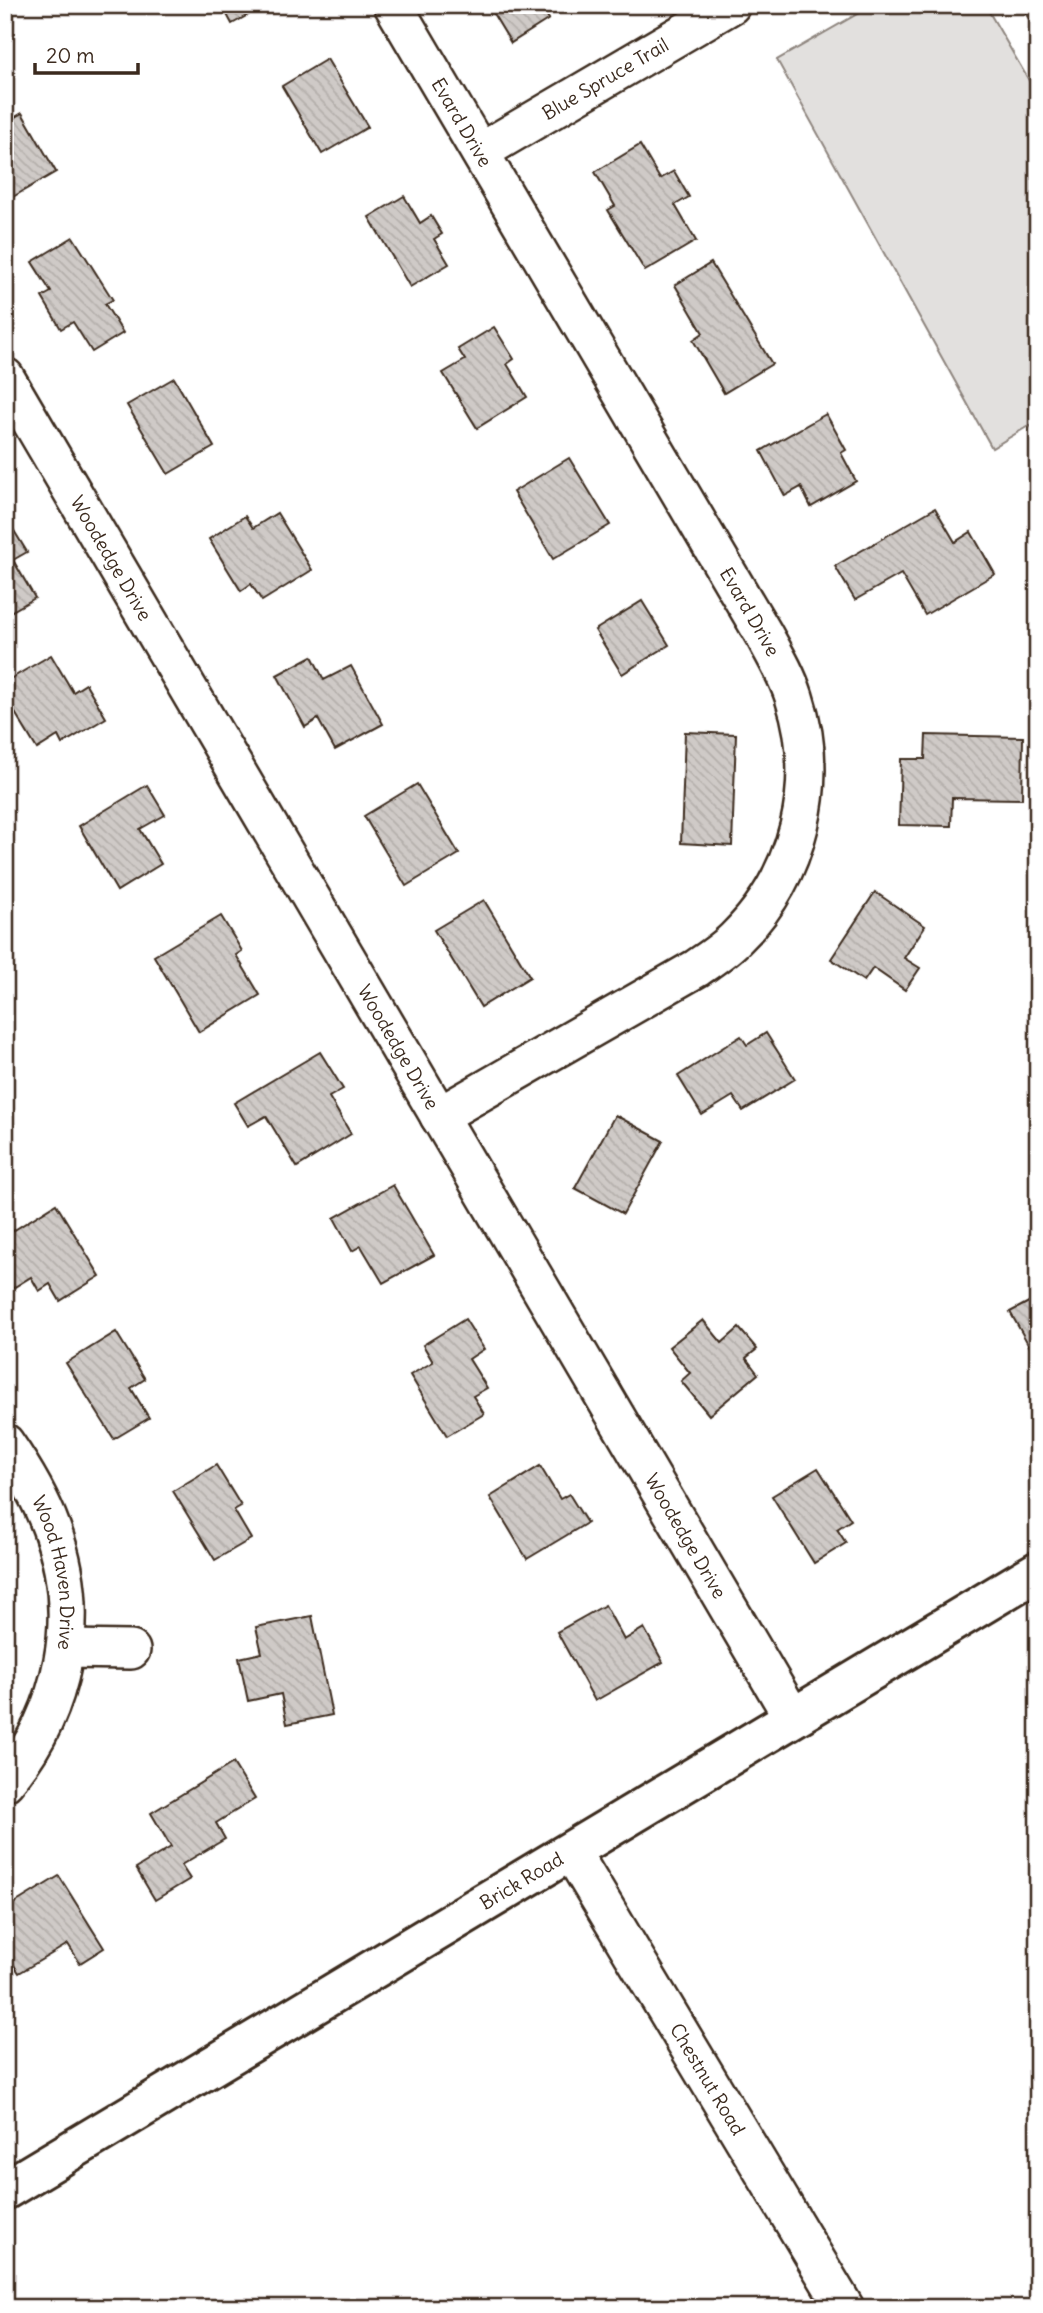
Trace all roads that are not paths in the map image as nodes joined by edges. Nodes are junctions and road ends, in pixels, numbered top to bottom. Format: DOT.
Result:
graph roads {
  1 [pos="393,5"];
  2 [pos="730,5"];
  3 [pos="480,152"];
  4 [pos="11,400"];
  5 [pos="439,1116"];
  6 [pos="5,1443"];
  7 [pos="1038,1571"];
  8 [pos="66,1649"];
  9 [pos="131,1650"];
  10 [pos="793,1718"];
  11 [pos="5,1782"];
  12 [pos="571,1851"];
  13 [pos="5,2190"];
  14 [pos="845,2308"];
  1 -- 3 [label="street, Evard Drive"];
  2 -- 3 [label="street, Blue Spruce Trail"];
  3 -- 5 [label="street, Evard Drive"];
  4 -- 5 [label="street, Woodedge Drive"];
  5 -- 10 [label="street, Woodedge Drive"];
  6 -- 8 [label="street, Wood Haven Drive"];
  7 -- 10 [label="street, Brick Road"];
  8 -- 9 [label="street"];
  8 -- 11 [label="street, Wood Haven Drive"];
  10 -- 12 [label="street, Brick Road"];
  12 -- 13 [label="street, Brick Road"];
  12 -- 14 [label="street, Chestnut Road"];
}
